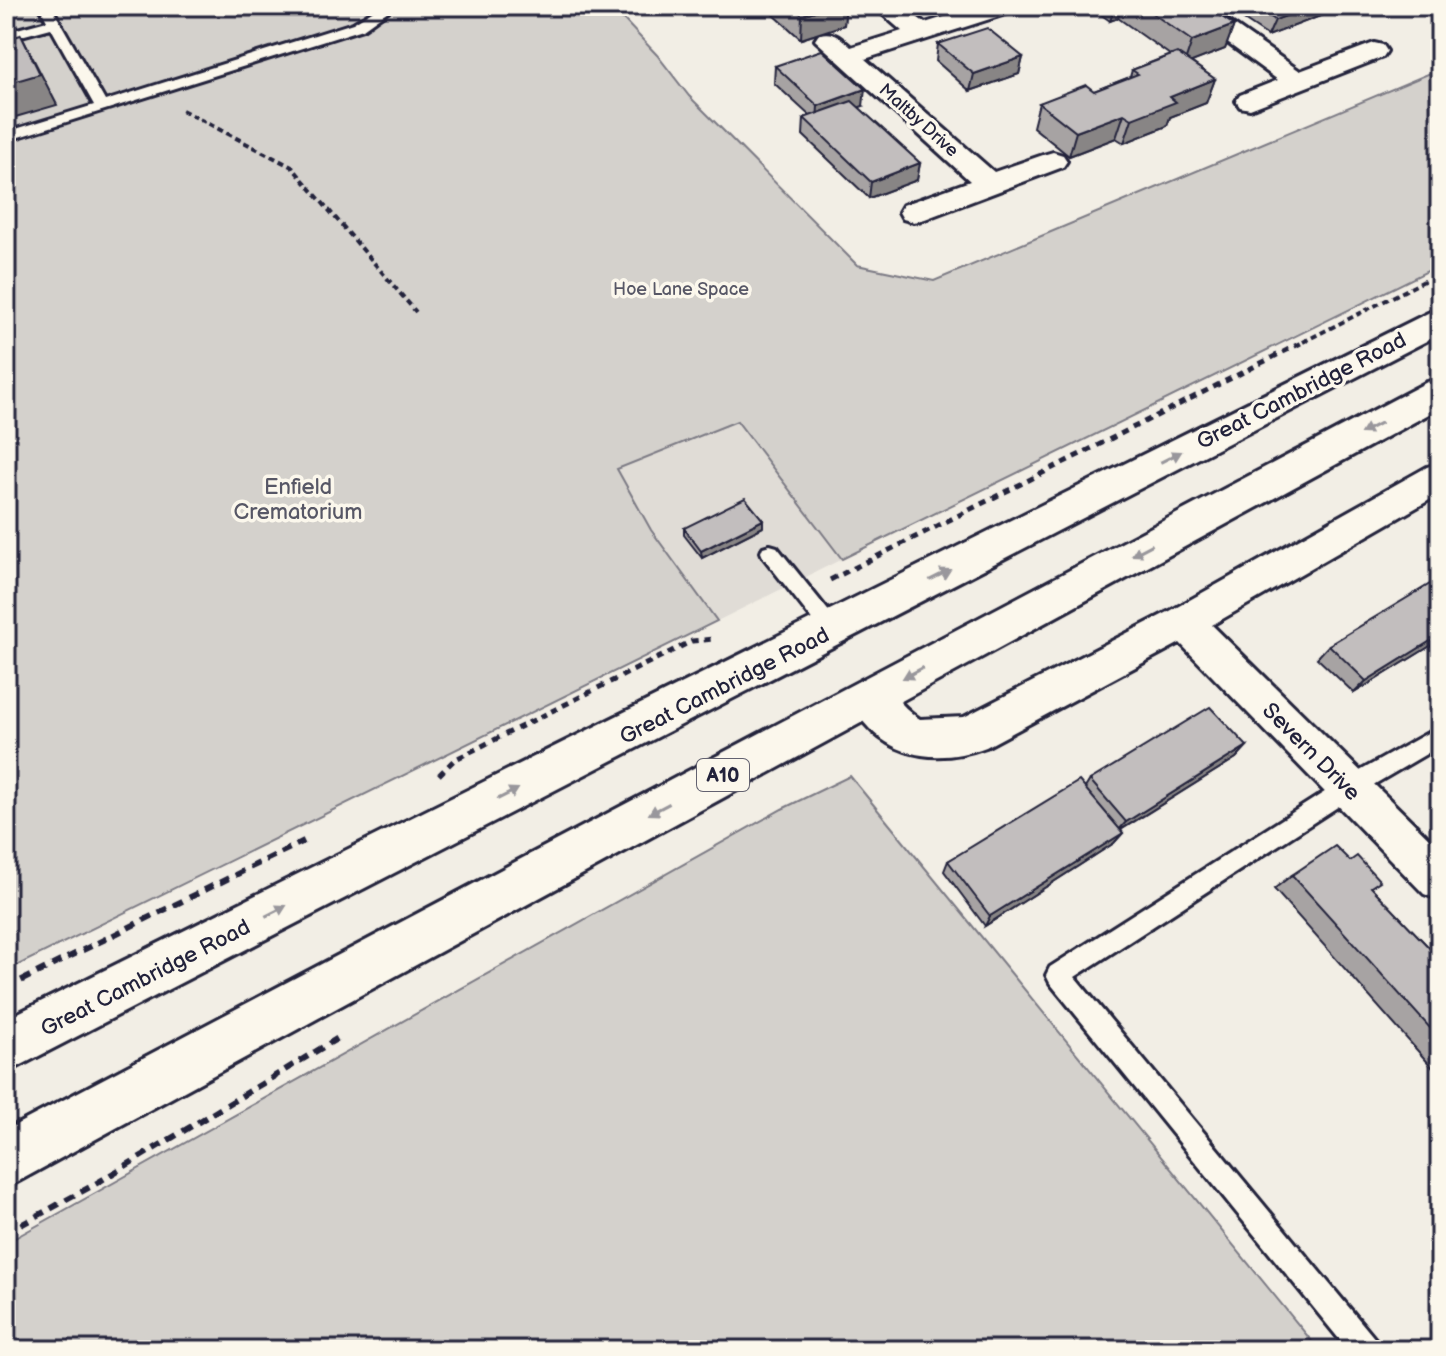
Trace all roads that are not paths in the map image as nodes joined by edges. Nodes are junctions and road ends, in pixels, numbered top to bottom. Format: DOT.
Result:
graph roads {
  1 [pos="45,6"];
  2 [pos="389,6"];
  3 [pos="886,6"];
  4 [pos="1006,6"];
  5 [pos="1190,6"];
  6 [pos="54,23"];
  7 [pos="922,34"];
  8 [pos="6,36"];
  9 [pos="1374,51"];
  10 [pos="1298,82"];
  11 [pos="1250,101"];
  12 [pos="101,106"];
  13 [pos="6,137"];
  14 [pos="1053,161"];
  15 [pos="989,183"];
  16 [pos="914,212"];
  17 [pos="1440,319"];
  18 [pos="1440,391"];
  19 [pos="1440,477"];
  20 [pos="770,552"];
  21 [pos="1184,622"];
  22 [pos="832,630"];
  23 [pos="868,697"];
  24 [pos="1440,735"];
  25 [pos="1349,788"];
  26 [pos="1440,879"];
  27 [pos="6,1047"];
  28 [pos="6,1160"];
  29 [pos="1366,1350"];
  1 -- 6 [label="lane"];
  2 -- 12 [label="lane"];
  3 -- 7 [label="street"];
  4 -- 7 [label="street, Maltby Drive"];
  5 -- 10 [label="street"];
  6 -- 8 [label="lane"];
  6 -- 12 [label="lane"];
  7 -- 15 [label="street, Maltby Drive"];
  9 -- 10 [label="street"];
  10 -- 11 [label="street"];
  12 -- 13 [label="lane"];
  14 -- 15 [label="street"];
  15 -- 16 [label="street"];
  22 -- 17 [label="highway, Great Cambridge Road, one-way"];
  18 -- 23 [label="highway, A10, one-way"];
  19 -- 21 [label="street"];
  20 -- 22 [label="lane"];
  21 -- 23 [label="street"];
  21 -- 25 [label="street, Severn Drive"];
  27 -- 22 [label="highway, Great Cambridge Road, one-way"];
  23 -- 28 [label="highway, A10, one-way"];
  24 -- 25 [label="lane"];
  25 -- 26 [label="street, Severn Drive"];
  25 -- 29 [label="lane"];
}
